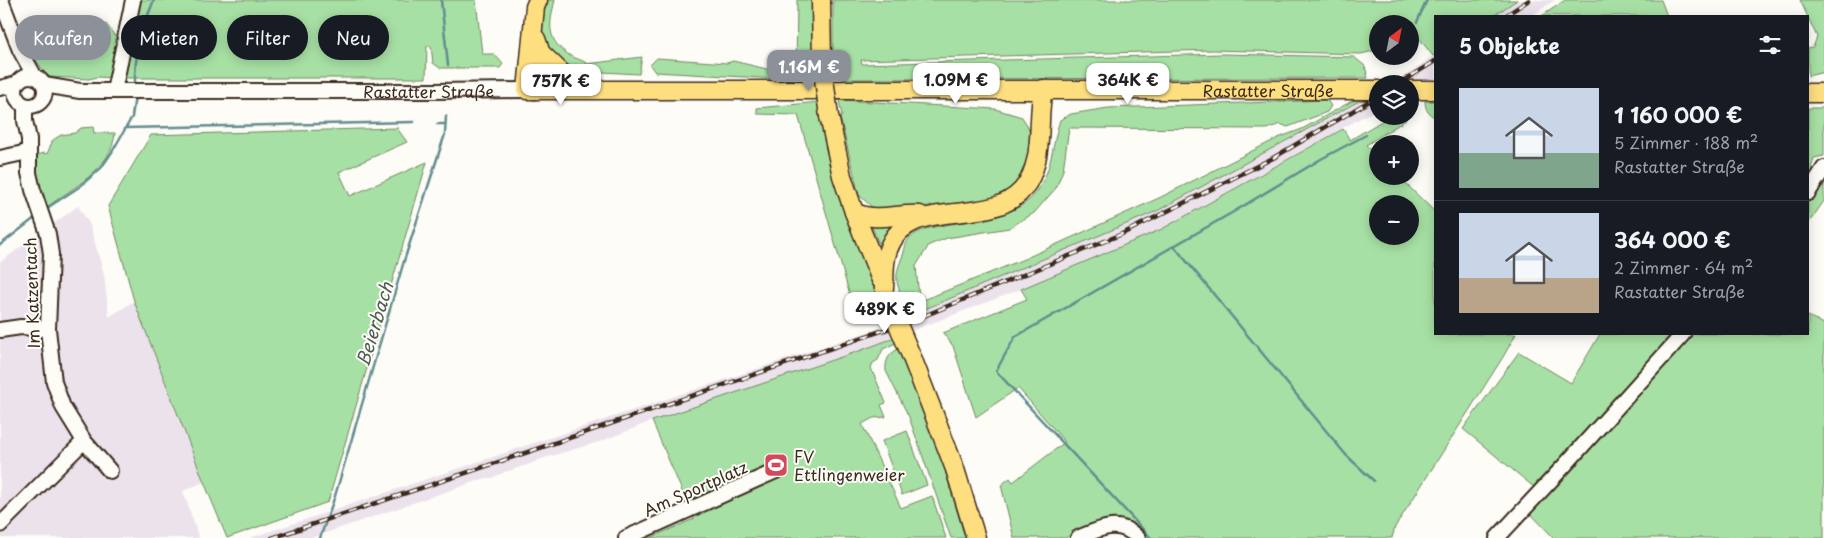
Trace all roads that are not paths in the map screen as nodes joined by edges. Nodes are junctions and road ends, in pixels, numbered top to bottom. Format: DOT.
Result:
graph roads {
  1 [pos="0,0"];
  2 [pos="133,0"];
  3 [pos="538,0"];
  4 [pos="821,0"];
  5 [pos="533,32"];
  6 [pos="542,54"];
  7 [pos="0,88"];
  8 [pos="587,89"];
  9 [pos="1043,89"];
  10 [pos="531,90"];
  11 [pos="1369,90"];
  12 [pos="1419,90"];
  13 [pos="1434,90"];
  14 [pos="30,91"];
  15 [pos="127,91"];
  16 [pos="1809,93"];
  17 [pos="1824,93"];
  18 [pos="0,95"];
  19 [pos="29,145"];
  20 [pos="0,158"];
  21 [pos="1824,168"];
  22 [pos="1809,190"];
  23 [pos="854,212"];
  24 [pos="934,216"];
  25 [pos="885,292"];
  26 [pos="48,328"];
  27 [pos="0,330"];
  28 [pos="1682,335"];
  29 [pos="84,441"];
  30 [pos="778,470"];
  31 [pos="110,471"];
  32 [pos="0,525"];
  33 [pos="626,538"];
  34 [pos="976,538"];
  35 [pos="1078,538"];
  36 [pos="1138,538"];
  37 [pos="1497,538"];
  1 -- 14 [label="street"];
  2 -- 15 [label="street"];
  3 -- 5 [label="main road"];
  4 -- 23 [label="main road, bridge"];
  5 -- 6 [label="main road"];
  5 -- 10 [label="main road"];
  6 -- 8 [label="main road"];
  6 -- 10 [label="main road"];
  7 -- 14 [label="street"];
  8 -- 9 [label="main road, Rastatter Straße"];
  8 -- 10 [label="main road, Rastatter Straße"];
  9 -- 11 [label="main road, Rastatter Straße"];
  9 -- 24 [label="main road"];
  10 -- 15 [label="street, Rastatter Straße"];
  12 -- 13 [label="main road"];
  14 -- 15 [label="street, Rastatter Straße"];
  14 -- 18 [label="street"];
  14 -- 19 [label="street, Im Katzentach"];
  16 -- 17 [label="main road"];
  19 -- 20 [label="street"];
  19 -- 26 [label="street, Im Katzentach"];
  21 -- 22 [label="street"];
  23 -- 24 [label="main road"];
  23 -- 25 [label="main road"];
  24 -- 25 [label="main road"];
  25 -- 34 [label="main road, bridge"];
  26 -- 27 [label="street"];
  26 -- 29 [label="street, Im Katzentach"];
  28 -- 37 [label="street"];
  29 -- 31 [label="street, Im Katzentach"];
  29 -- 32 [label="street"];
  30 -- 33 [label="street, Am Sportplatz"];
  35 -- 36 [label="street"];
}
